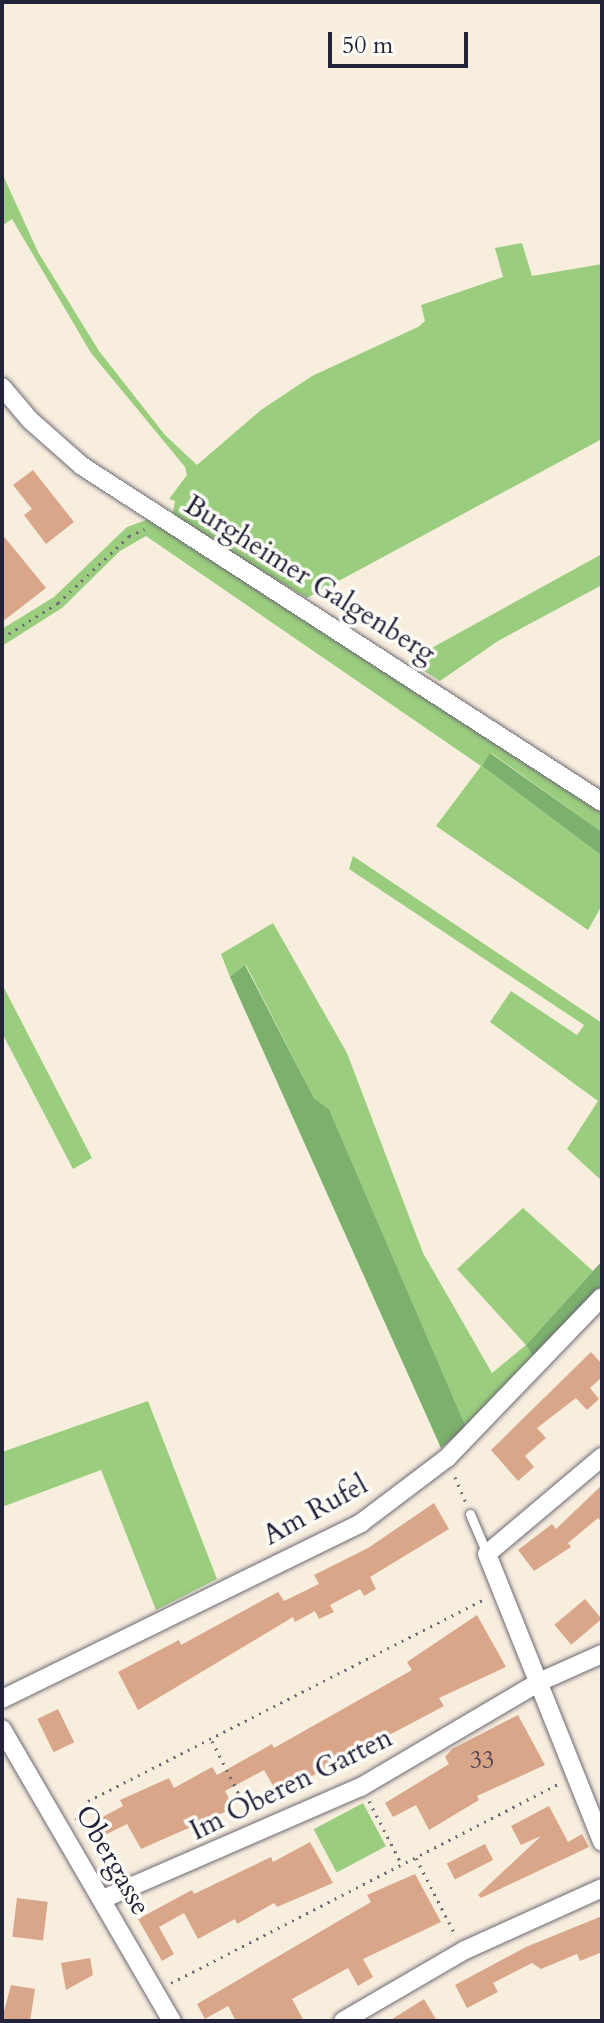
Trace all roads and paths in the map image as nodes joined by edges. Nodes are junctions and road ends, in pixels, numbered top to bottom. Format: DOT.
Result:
graph roads {
  1 [pos="2,387"];
  2 [pos="172,524"];
  3 [pos="2,638"];
  4 [pos="602,802"];
  5 [pos="602,1297"];
  6 [pos="602,1457"];
  7 [pos="447,1458"];
  8 [pos="470,1514"];
  9 [pos="487,1554"];
  10 [pos="499,1591"];
  11 [pos="602,1654"];
  12 [pos="539,1682"];
  13 [pos="2,1699"];
  14 [pos="2,1729"];
  15 [pos="212,1741"];
  16 [pos="577,1775"];
  17 [pos="361,1787"];
  18 [pos="66,1834"];
  19 [pos="260,1834"];
  20 [pos="602,1842"];
  21 [pos="416,1858"];
  22 [pos="402,1865"];
  23 [pos="602,1888"];
  24 [pos="103,1899"];
  25 [pos="447,1921"];
  26 [pos="155,1992"];
  27 [pos="172,2021"];
  28 [pos="343,2021"];
  1 -- 2 [label="street, Burgheimer Galgenberg"];
  2 -- 3 [label="path"];
  2 -- 4 [label="street, Burgheimer Galgenberg"];
  5 -- 7 [label="street, Am Rufel"];
  6 -- 9 [label="street"];
  7 -- 8 [label="path"];
  7 -- 13 [label="street, Am Rufel"];
  8 -- 9 [label="lane"];
  9 -- 10 [label="street"];
  10 -- 12 [label="street"];
  10 -- 15 [label="path"];
  11 -- 12 [label="street, Im Oberen Garten"];
  12 -- 16 [label="street"];
  12 -- 17 [label="street, Im Oberen Garten"];
  14 -- 18 [label="street, Obergasse"];
  15 -- 18 [label="path"];
  15 -- 19 [label="path"];
  16 -- 20 [label="street"];
  16 -- 21 [label="path"];
  17 -- 19 [label="street, Im Oberen Garten"];
  17 -- 22 [label="path"];
  18 -- 24 [label="street, Obergasse"];
  19 -- 24 [label="street, Im Oberen Garten"];
  21 -- 22 [label="path"];
  21 -- 25 [label="path"];
  22 -- 26 [label="path"];
  23 -- 28 [label="street"];
  24 -- 26 [label="street, Obergasse"];
  26 -- 27 [label="street, Obergasse"];
}
